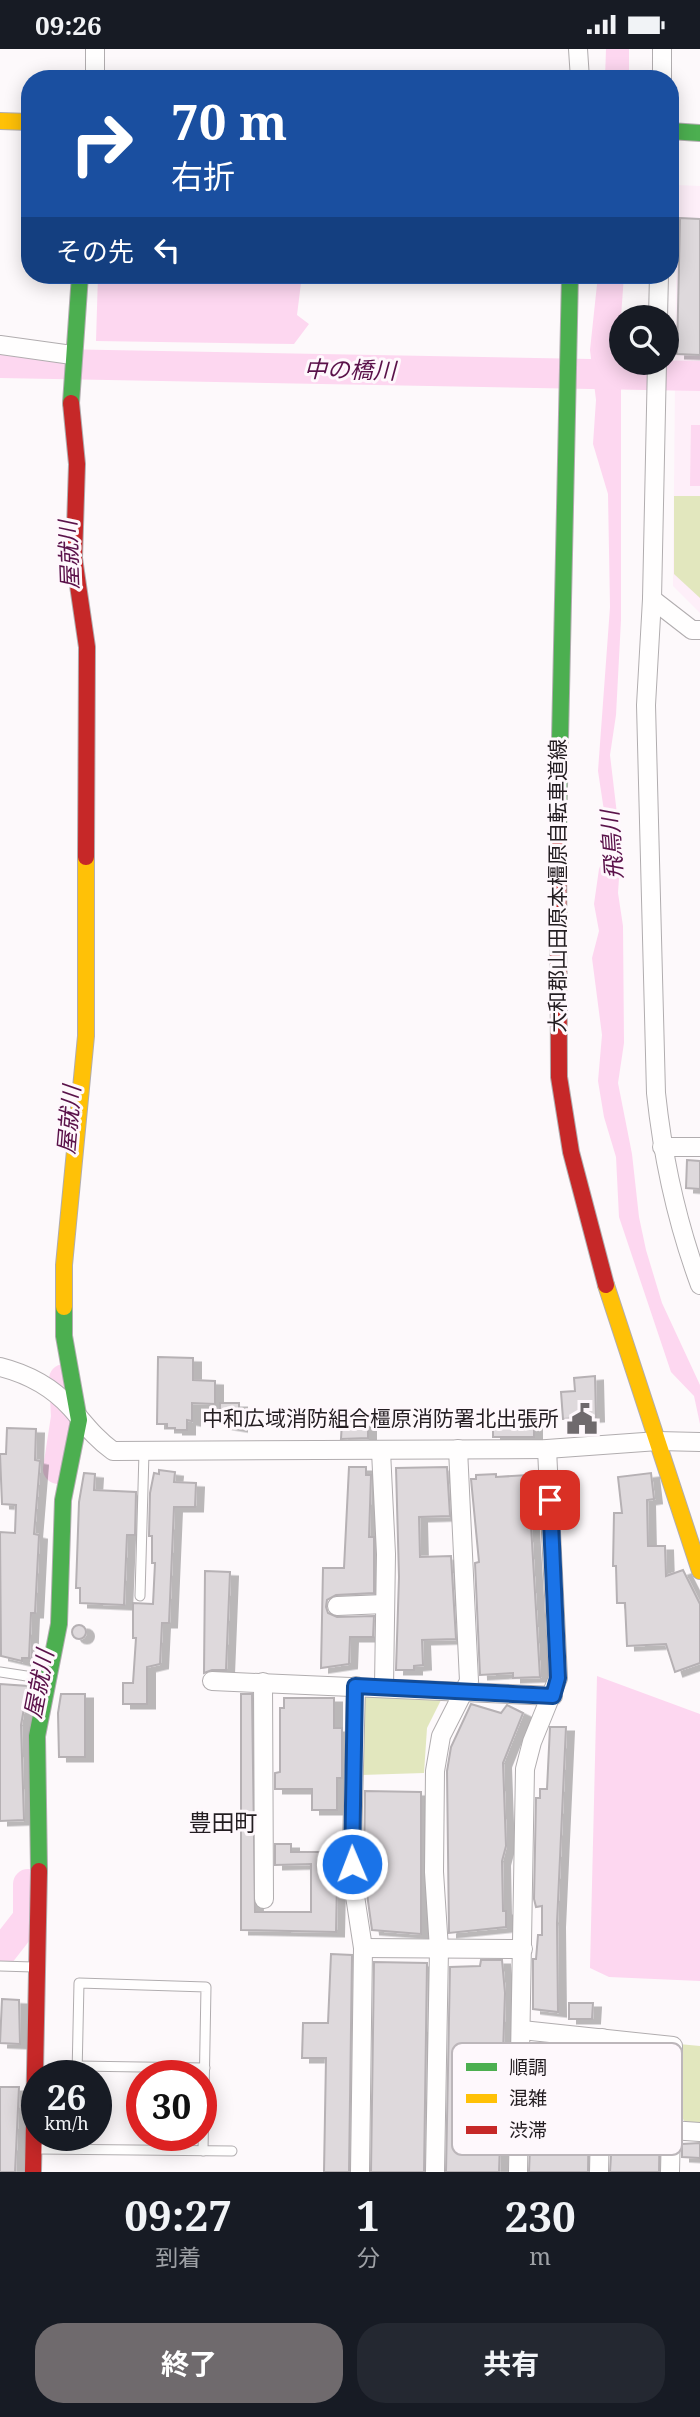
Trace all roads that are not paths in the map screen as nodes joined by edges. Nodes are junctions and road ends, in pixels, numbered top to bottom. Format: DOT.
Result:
graph roads {
  1 [pos="95,49"];
  2 [pos="578,49"];
  3 [pos="662,49"];
  4 [pos="95,70"];
  5 [pos="579,70"];
  6 [pos="662,70"];
  7 [pos="0,121"];
  8 [pos="21,122"];
  9 [pos="679,131"];
  10 [pos="700,132"];
  11 [pos="78,284"];
  12 [pos="569,284"];
  13 [pos="659,284"];
  14 [pos="658,305"];
  15 [pos="0,345"];
  16 [pos="65,355"];
  17 [pos="657,375"];
  18 [pos="652,599"];
  19 [pos="700,630"];
  20 [pos="662,1147"];
  21 [pos="700,1147"];
  22 [pos="700,1285"];
  23 [pos="0,1367"];
  24 [pos="71,1410"];
  25 [pos="662,1441"];
  26 [pos="700,1442"];
  27 [pos="458,1449"];
  28 [pos="547,1449"];
  29 [pos="381,1451"];
  30 [pos="144,1453"];
  31 [pos="700,1571"];
  32 [pos="140,1596"];
  33 [pos="385,1604"];
  34 [pos="337,1606"];
  35 [pos="0,1672"];
  36 [pos="42,1678"];
  37 [pos="212,1681"];
  38 [pos="263,1682"];
  39 [pos="355,1686"];
  40 [pos="384,1686"];
  41 [pos="463,1691"];
  42 [pos="553,1696"];
  43 [pos="264,1899"];
  44 [pos="363,1948"];
  45 [pos="439,1949"];
  46 [pos="523,1949"];
  47 [pos="0,1966"];
  48 [pos="36,1967"];
  49 [pos="522,2029"];
  50 [pos="602,2038"];
  51 [pos="522,2043"];
  52 [pos="602,2043"];
  53 [pos="646,2043"];
  54 [pos="34,2060"];
  55 [pos="77,2060"];
  56 [pos="205,2060"];
  57 [pos="682,2131"];
  58 [pos="700,2132"];
  59 [pos="32,2151"];
  60 [pos="217,2151"];
  61 [pos="232,2151"];
  62 [pos="33,2172"];
  63 [pos="360,2172"];
  64 [pos="435,2172"];
  1 -- 4 [label="street"];
  2 -- 5 [label="street"];
  3 -- 6 [label="street"];
  7 -- 8 [label="street"];
  9 -- 10 [label="street"];
  11 -- 16 [label="street"];
  12 -- 25 [label="street, 大和郡山田原本橿原自転車道線"];
  13 -- 14 [label="street"];
  15 -- 16 [label="street"];
  16 -- 24 [label="street"];
  17 -- 18 [label="street"];
  18 -- 19 [label="street"];
  18 -- 20 [label="street"];
  20 -- 21 [label="street"];
  20 -- 22 [label="street"];
  23 -- 24 [label="street"];
  24 -- 30 [label="street"];
  24 -- 36 [label="street"];
  25 -- 26 [label="street"];
  25 -- 28 [label="street"];
  25 -- 31 [label="street, 大和郡山田原本橿原自転車道線"];
  27 -- 28 [label="street"];
  27 -- 29 [label="street"];
  27 -- 41 [label="street"];
  28 -- 42 [label="street"];
  29 -- 30 [label="street"];
  29 -- 33 [label="street"];
  30 -- 32 [label="lane"];
  33 -- 34 [label="street"];
  33 -- 40 [label="street"];
  35 -- 36 [label="lane"];
  36 -- 48 [label="street"];
  37 -- 38 [label="street"];
  38 -- 39 [label="street"];
  38 -- 43 [label="street"];
  39 -- 40 [label="street"];
  39 -- 44 [label="street"];
  40 -- 41 [label="street"];
  41 -- 42 [label="street"];
  41 -- 45 [label="street"];
  42 -- 46 [label="street"];
  44 -- 45 [label="street"];
  44 -- 63 [label="street"];
  45 -- 46 [label="street"];
  45 -- 64 [label="street"];
  46 -- 49 [label="street"];
  47 -- 48 [label="lane"];
  48 -- 54 [label="street"];
  49 -- 50 [label="street"];
  49 -- 51 [label="street"];
  50 -- 52 [label="street"];
  50 -- 53 [label="street"];
  55 -- 56 [label="lane"];
  57 -- 58 [label="street"];
  59 -- 62 [label="street"];
  60 -- 61 [label="lane"];
}
